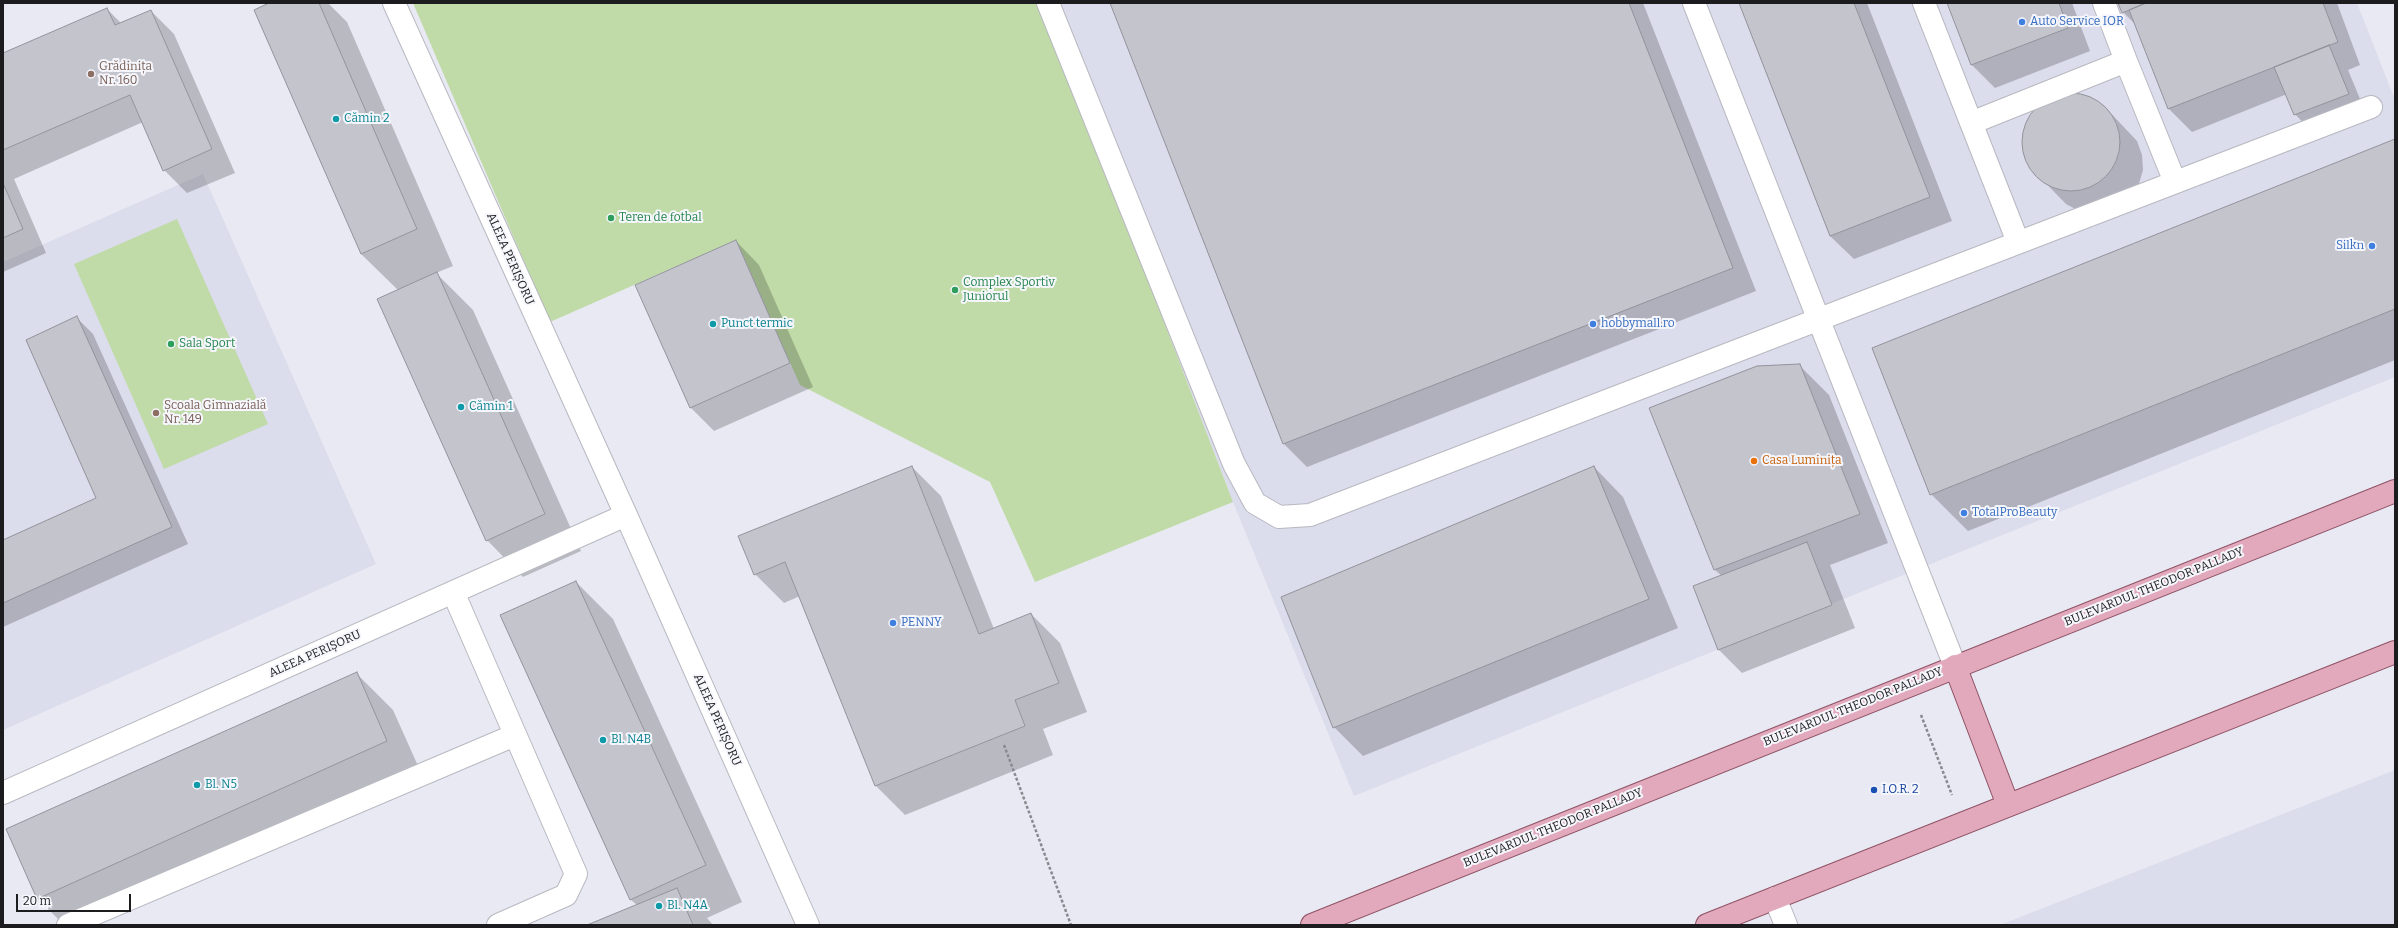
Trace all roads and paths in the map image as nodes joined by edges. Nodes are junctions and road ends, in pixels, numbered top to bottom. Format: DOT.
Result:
graph roads {
  1 [pos="394,3"];
  2 [pos="1048,3"];
  3 [pos="1694,3"];
  4 [pos="1924,3"];
  5 [pos="2104,3"];
  6 [pos="2126,61"];
  7 [pos="2370,107"];
  8 [pos="1971,122"];
  9 [pos="2175,182"];
  10 [pos="2018,242"];
  11 [pos="1820,320"];
  12 [pos="2395,491"];
  13 [pos="626,515"];
  14 [pos="453,592"];
  15 [pos="2395,652"];
  16 [pos="1955,666"];
  17 [pos="1909,684"];
  18 [pos="515,735"];
  19 [pos="1004,745"];
  20 [pos="3,793"];
  21 [pos="2008,805"];
  22 [pos="1963,823"];
  23 [pos="1775,898"];
  24 [pos="68,925"];
  25 [pos="498,925"];
  26 [pos="808,925"];
  27 [pos="1071,925"];
  28 [pos="1312,925"];
  29 [pos="1707,925"];
  30 [pos="1786,925"];
  1 -- 13 [label="street, ALEEA PERIȘORU"];
  2 -- 11 [label="street"];
  3 -- 11 [label="street"];
  4 -- 8 [label="street"];
  5 -- 6 [label="street"];
  6 -- 8 [label="street"];
  6 -- 9 [label="street"];
  7 -- 9 [label="street"];
  8 -- 10 [label="street"];
  9 -- 10 [label="street"];
  10 -- 11 [label="street"];
  11 -- 16 [label="street"];
  12 -- 16 [label="main road, BULEVARDUL THEODOR PALLADY"];
  13 -- 14 [label="street, ALEEA PERIȘORU"];
  13 -- 26 [label="street, ALEEA PERIȘORU"];
  14 -- 18 [label="street"];
  14 -- 20 [label="street, ALEEA PERIȘORU"];
  15 -- 21 [label="main road"];
  16 -- 17 [label="main road, BULEVARDUL THEODOR PALLADY"];
  16 -- 21 [label="main road"];
  17 -- 22 [label="path"];
  17 -- 28 [label="main road, BULEVARDUL THEODOR PALLADY"];
  18 -- 24 [label="street"];
  18 -- 25 [label="street"];
  19 -- 27 [label="path"];
  21 -- 22 [label="main road"];
  22 -- 23 [label="main road"];
  23 -- 29 [label="main road"];
  23 -- 30 [label="street"];
}
